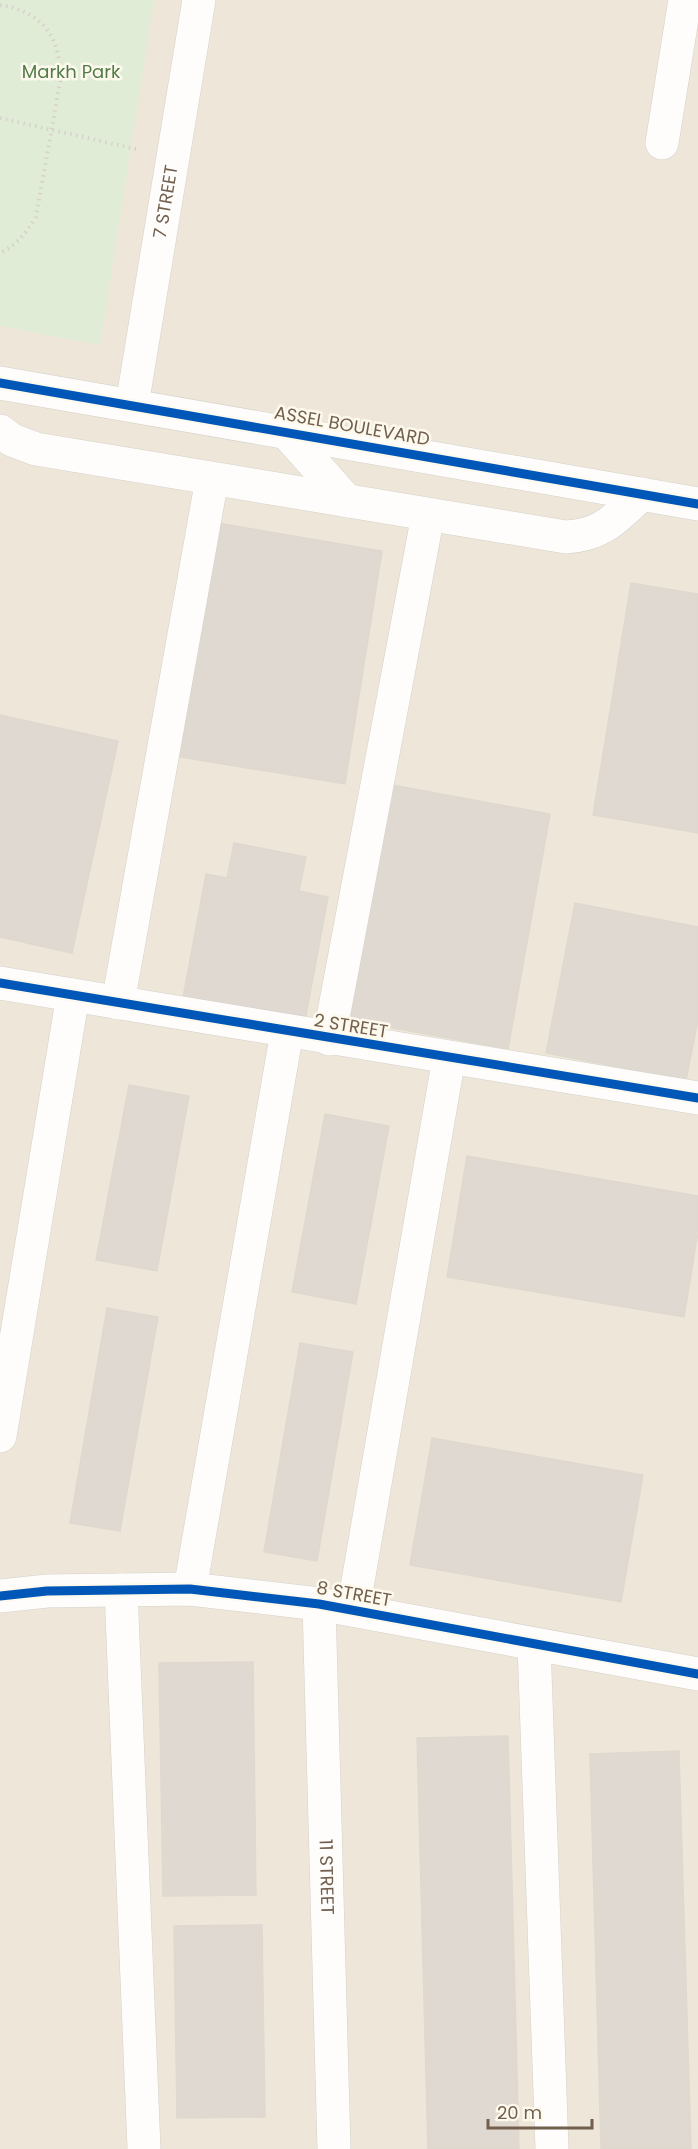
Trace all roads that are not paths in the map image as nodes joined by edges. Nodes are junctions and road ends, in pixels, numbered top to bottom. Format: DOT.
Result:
graph roads {
  1 [pos="199,0"];
  2 [pos="685,0"];
  3 [pos="662,142"];
  4 [pos="0,383"];
  5 [pos="132,405"];
  6 [pos="0,431"];
  7 [pos="285,431"];
  8 [pos="212,479"];
  9 [pos="642,495"];
  10 [pos="347,501"];
  11 [pos="698,504"];
  12 [pos="428,515"];
  13 [pos="0,983"];
  14 [pos="73,995"];
  15 [pos="118,1003"];
  16 [pos="287,1032"];
  17 [pos="329,1039"];
  18 [pos="450,1058"];
  19 [pos="698,1098"];
  20 [pos="0,1436"];
  21 [pos="190,1589"];
  22 [pos="121,1590"];
  23 [pos="0,1596"];
  24 [pos="319,1604"];
  25 [pos="353,1610"];
  26 [pos="534,1644"];
  27 [pos="698,1674"];
  28 [pos="144,2149"];
  29 [pos="334,2149"];
  30 [pos="552,2149"];
  1 -- 5 [label="street, 7 STREET"];
  2 -- 3 [label="street"];
  4 -- 5 [label="street, ASSEL BOULEVARD"];
  5 -- 7 [label="street, ASSEL BOULEVARD"];
  6 -- 8 [label="street"];
  7 -- 9 [label="street, ASSEL BOULEVARD"];
  7 -- 10 [label="street"];
  8 -- 10 [label="street"];
  8 -- 15 [label="street"];
  9 -- 11 [label="street, ASSEL BOULEVARD"];
  9 -- 12 [label="street"];
  10 -- 12 [label="street"];
  12 -- 17 [label="street"];
  13 -- 14 [label="street, 2 STREET"];
  14 -- 15 [label="street, 2 STREET"];
  14 -- 20 [label="street"];
  15 -- 16 [label="street, 2 STREET"];
  16 -- 17 [label="street, 2 STREET"];
  16 -- 21 [label="street"];
  17 -- 18 [label="street, 2 STREET"];
  18 -- 19 [label="street, 2 STREET"];
  18 -- 25 [label="street"];
  21 -- 22 [label="street, 8 STREET"];
  21 -- 24 [label="street, 8 STREET"];
  22 -- 23 [label="street, 8 STREET"];
  22 -- 28 [label="street"];
  24 -- 25 [label="street, 8 STREET"];
  24 -- 29 [label="street, 11 STREET"];
  25 -- 26 [label="street, 8 STREET"];
  26 -- 27 [label="street, 8 STREET"];
  26 -- 30 [label="street"];
}
